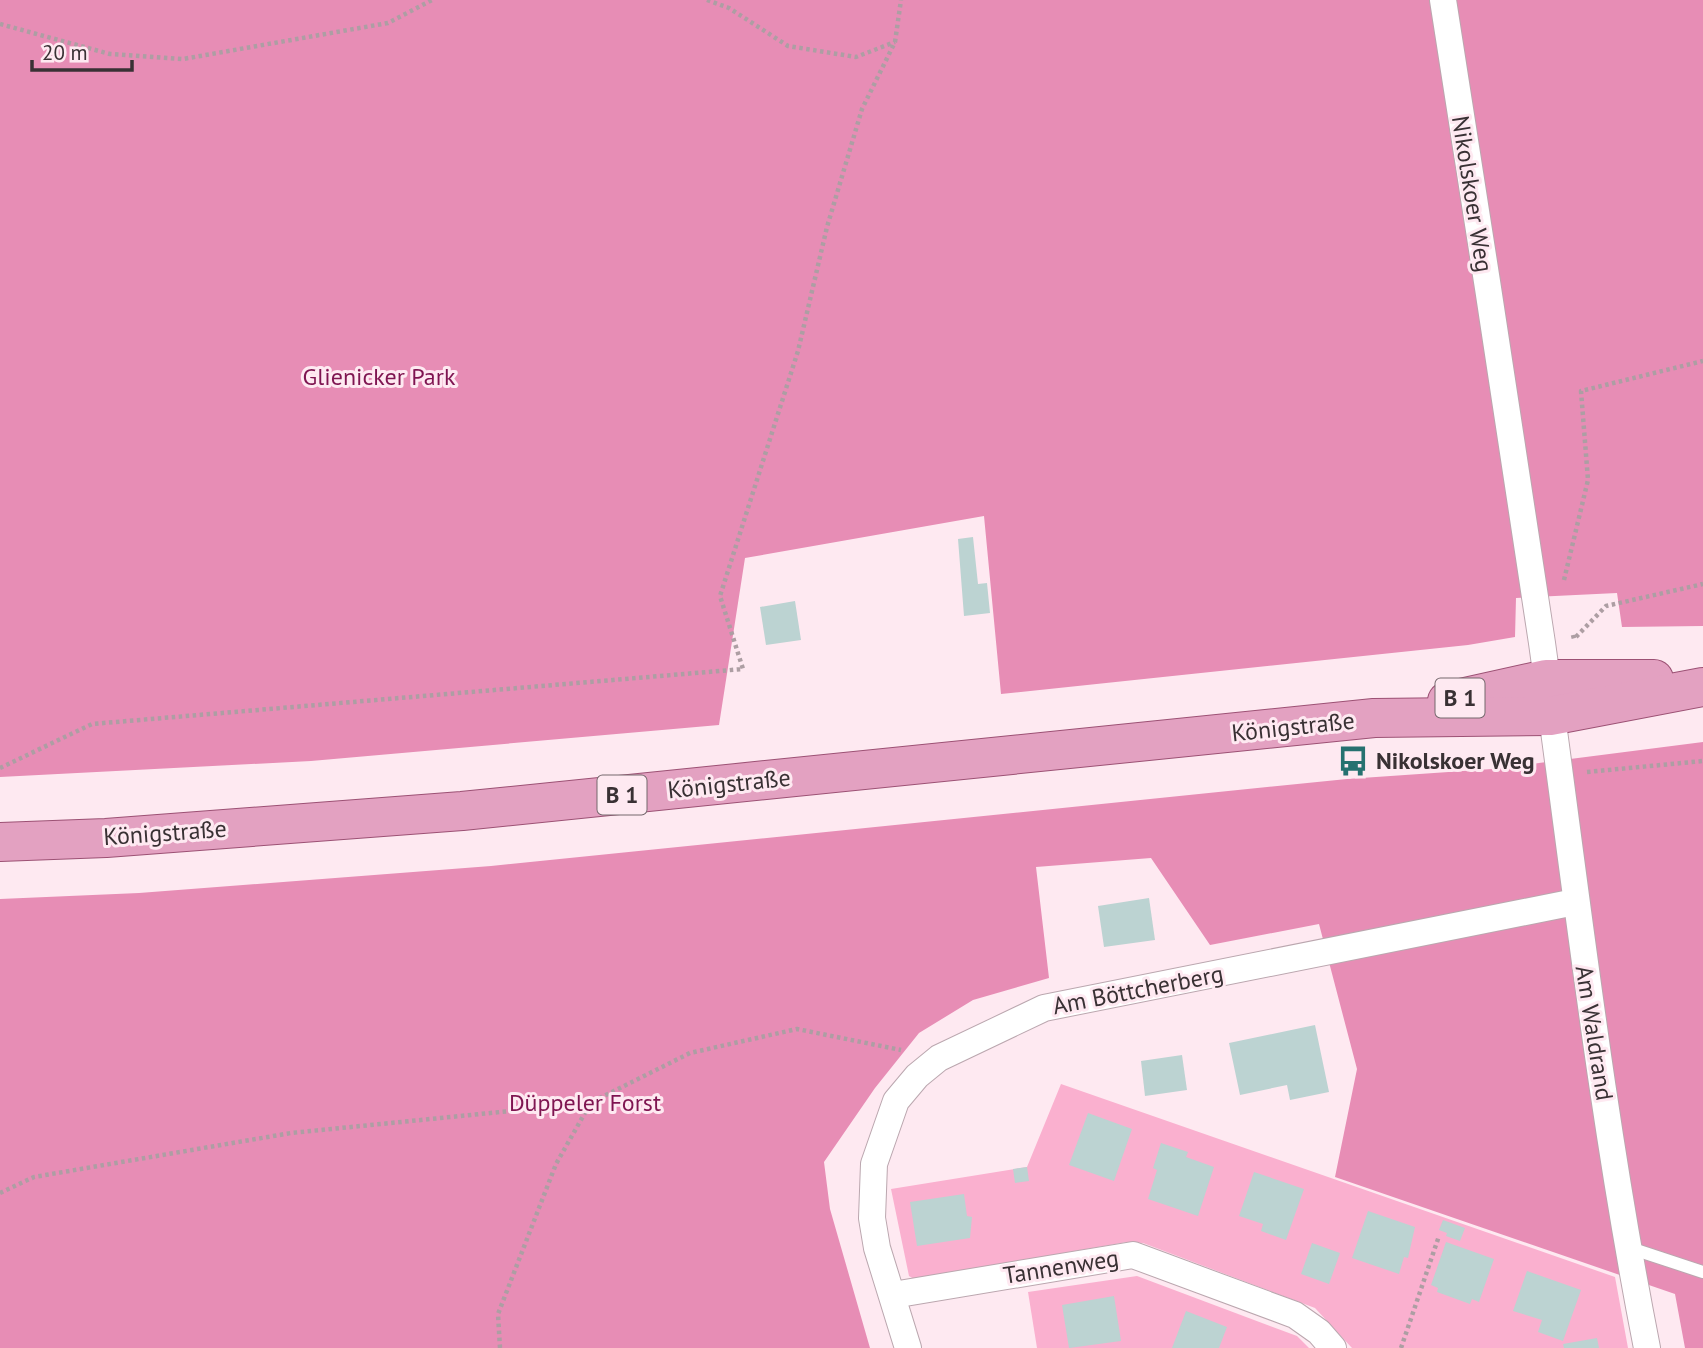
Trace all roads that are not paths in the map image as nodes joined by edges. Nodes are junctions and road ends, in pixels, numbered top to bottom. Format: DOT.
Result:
graph roads {
  1 [pos="1443,0"];
  2 [pos="1546,678"];
  3 [pos="1703,678"];
  4 [pos="1703,687"];
  5 [pos="1550,716"];
  6 [pos="1374,718"];
  7 [pos="0,842"];
  8 [pos="1575,902"];
  9 [pos="1626,1247"];
  10 [pos="1703,1272"];
  11 [pos="892,1295"];
  12 [pos="908,1348"];
  13 [pos="1333,1348"];
  14 [pos="1647,1348"];
  1 -- 2 [label="street, Nikolskoer Weg"];
  2 -- 3 [label="main road, Königstraße / B 1"];
  2 -- 5 [label="street"];
  2 -- 6 [label="main road, Königstraße / B 1"];
  4 -- 5 [label="main road, Königstraße / B 1"];
  5 -- 6 [label="main road, Königstraße / B 1"];
  5 -- 8 [label="street, Am Waldrand"];
  6 -- 7 [label="main road, Königstraße / B 1"];
  8 -- 9 [label="street, Am Waldrand"];
  8 -- 11 [label="street, Am Böttcherberg"];
  9 -- 10 [label="lane"];
  9 -- 14 [label="street, Am Waldrand"];
  11 -- 12 [label="street, Am Böttcherberg"];
  11 -- 13 [label="street, Tannenweg"];
}
